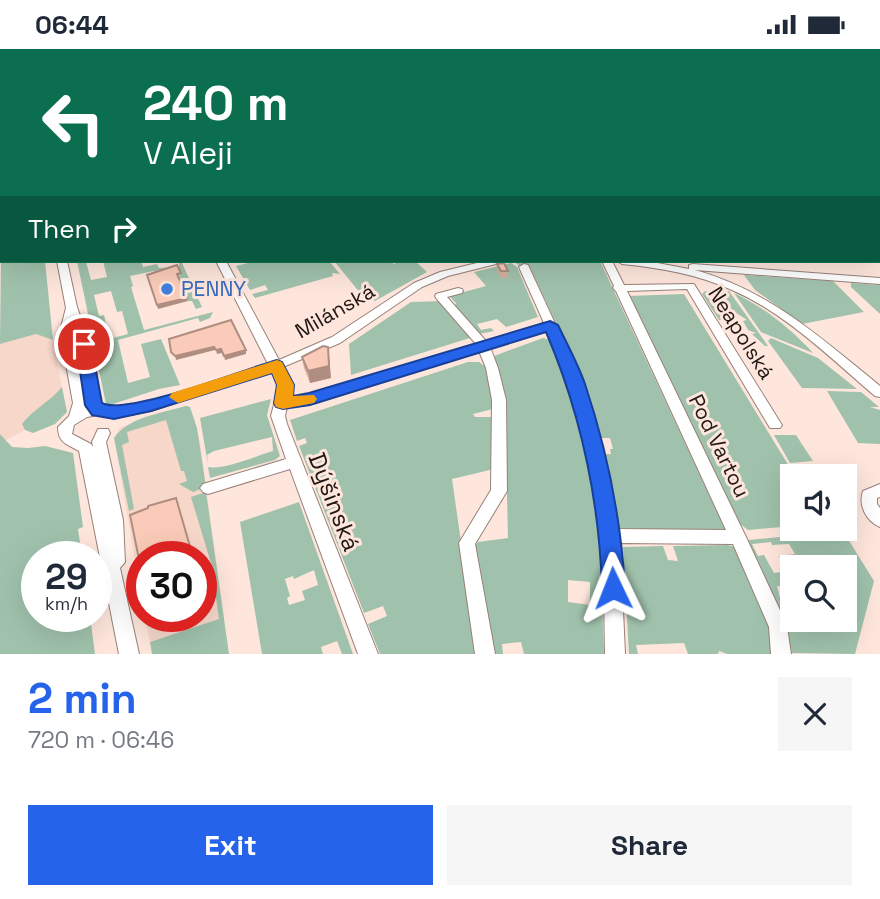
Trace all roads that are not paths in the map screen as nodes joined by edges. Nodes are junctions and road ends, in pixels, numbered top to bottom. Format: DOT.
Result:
graph roads {
  1 [pos="62,263"];
  2 [pos="222,263"];
  3 [pos="488,263"];
  4 [pos="608,263"];
  5 [pos="642,263"];
  6 [pos="744,263"];
  7 [pos="787,263"];
  8 [pos="662,265"];
  9 [pos="524,267"];
  10 [pos="751,271"];
  11 [pos="779,273"];
  12 [pos="880,281"];
  13 [pos="618,288"];
  14 [pos="458,291"];
  15 [pos="71,307"];
  16 [pos="550,325"];
  17 [pos="483,345"];
  18 [pos="277,365"];
  19 [pos="880,393"];
  20 [pos="283,403"];
  21 [pos="151,405"];
  22 [pos="102,411"];
  23 [pos="75,417"];
  24 [pos="775,425"];
  25 [pos="106,430"];
  26 [pos="75,441"];
  27 [pos="294,462"];
  28 [pos="208,488"];
  29 [pos="880,490"];
  30 [pos="880,520"];
  31 [pos="611,536"];
  32 [pos="738,537"];
  33 [pos="116,583"];
  34 [pos="129,654"];
  35 [pos="368,654"];
  36 [pos="485,654"];
  37 [pos="615,654"];
  38 [pos="781,654"];
  1 -- 15 [label="street"];
  2 -- 18 [label="street, Dýšinská"];
  3 -- 18 [label="street, Milánská"];
  4 -- 13 [label="street, Pod Vartou"];
  5 -- 8 [label="street"];
  6 -- 10 [label="street"];
  7 -- 11 [label="street"];
  8 -- 10 [label="street"];
  8 -- 19 [label="street"];
  9 -- 16 [label="street"];
  10 -- 11 [label="street"];
  11 -- 12 [label="street"];
  13 -- 24 [label="street, Neapolská"];
  13 -- 32 [label="street, Pod Vartou"];
  14 -- 17 [label="street"];
  15 -- 22 [label="street"];
  15 -- 23 [label="street"];
  16 -- 17 [label="street"];
  16 -- 31 [label="street"];
  17 -- 20 [label="street"];
  17 -- 36 [label="street"];
  18 -- 20 [label="street, Dýšinská"];
  18 -- 21 [label="street, Milánská"];
  20 -- 27 [label="street, Dýšinská"];
  21 -- 22 [label="street, Milánská"];
  21 -- 25 [label="street, Milánská"];
  22 -- 23 [label="street, Milánská"];
  22 -- 25 [label="street"];
  23 -- 26 [label="street"];
  25 -- 26 [label="street"];
  25 -- 33 [label="street"];
  26 -- 33 [label="street"];
  27 -- 28 [label="street"];
  27 -- 35 [label="street, Dýšinská"];
  29 -- 30 [label="street"];
  31 -- 32 [label="street"];
  31 -- 37 [label="street"];
  32 -- 38 [label="street, Pod Vartou"];
  33 -- 34 [label="street"];
}
